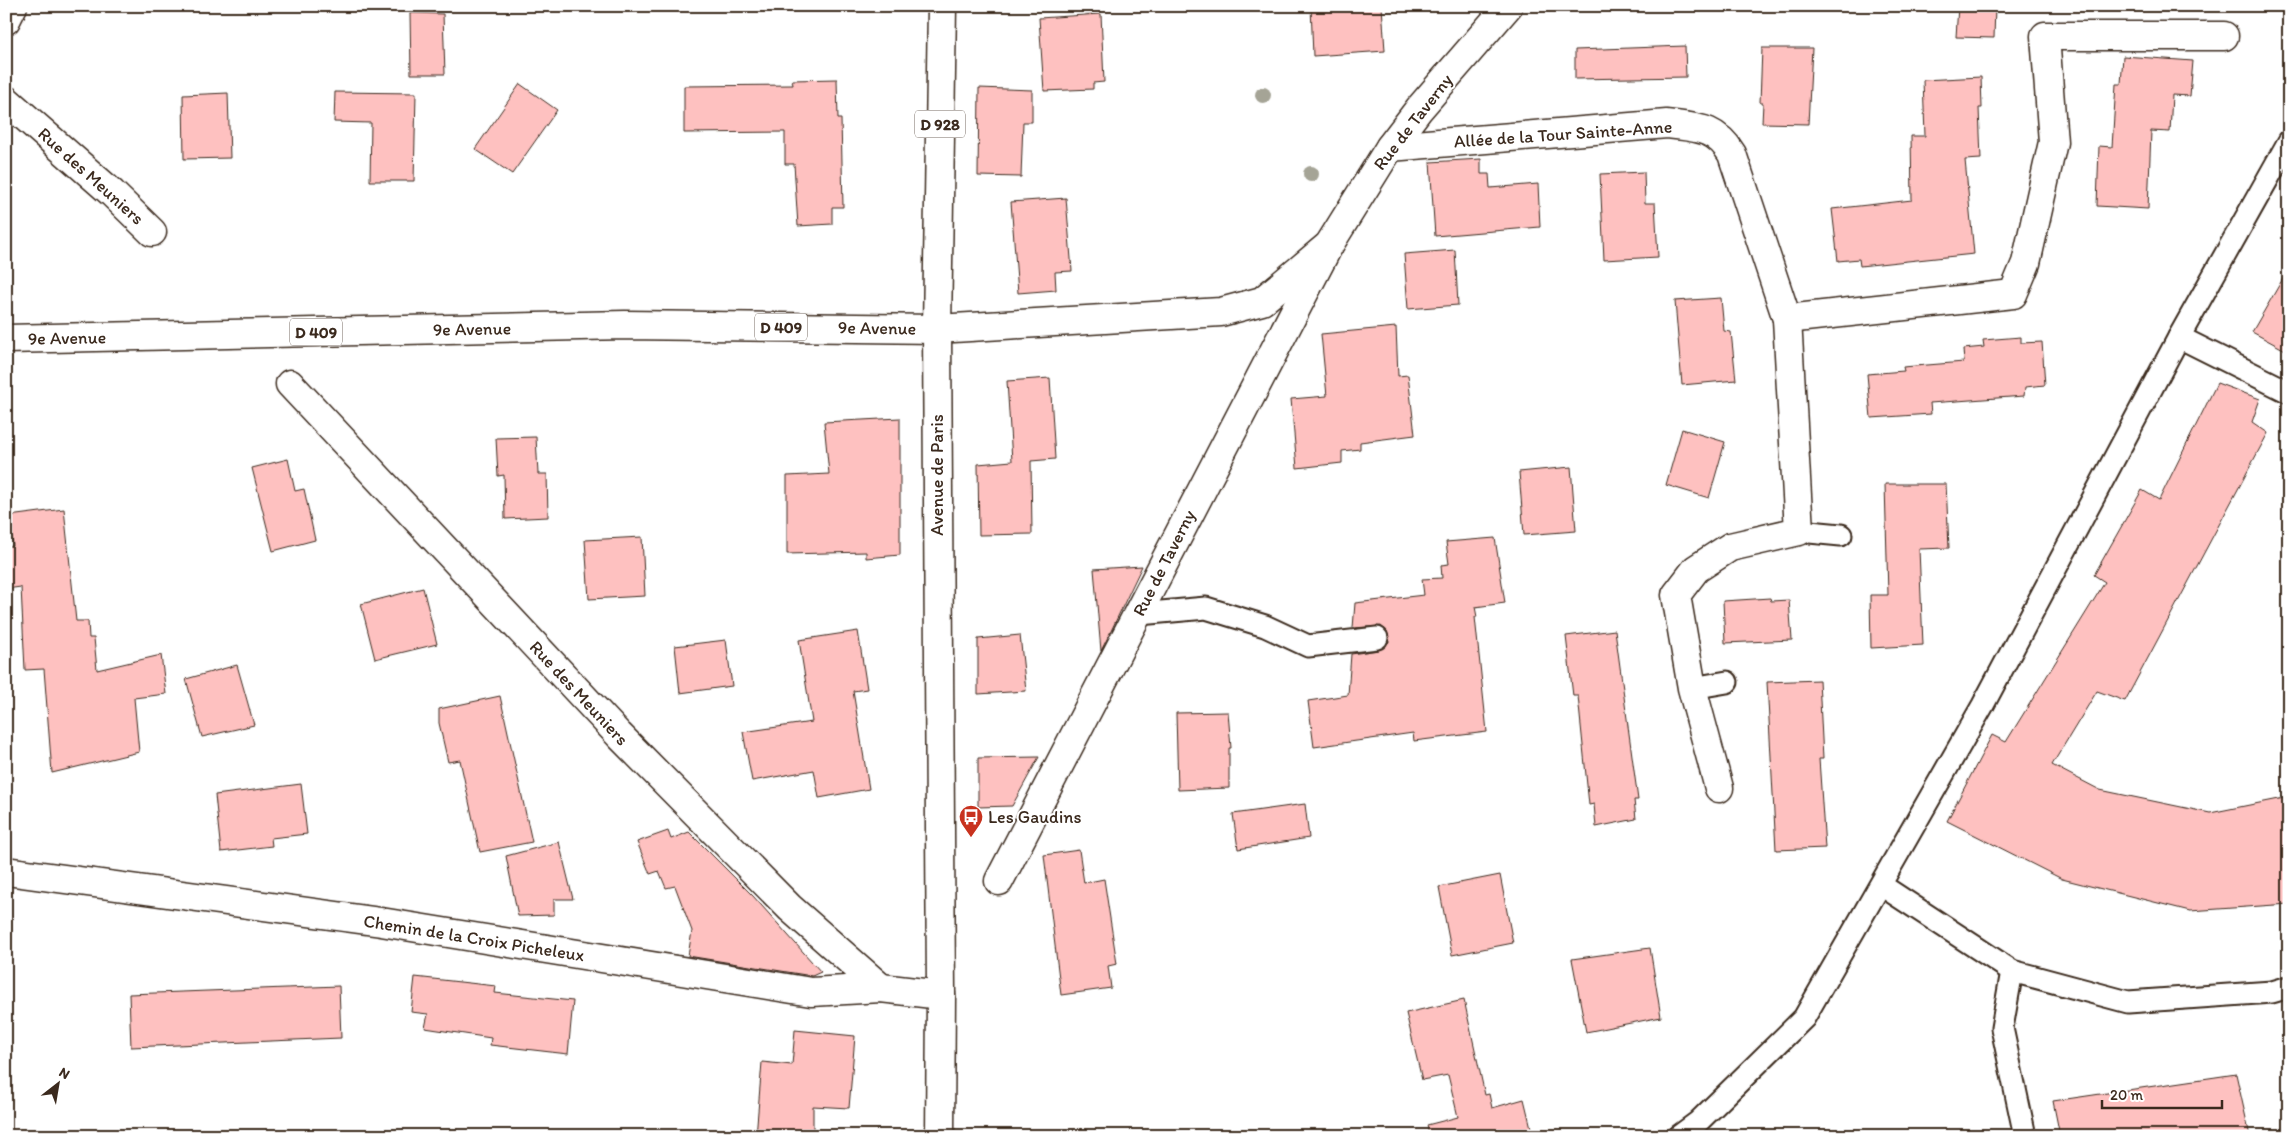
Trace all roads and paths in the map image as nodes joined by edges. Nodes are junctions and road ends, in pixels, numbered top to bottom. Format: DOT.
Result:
graph roads {
  1 [pos="13,6"];
  2 [pos="942,6"];
  3 [pos="1508,6"];
  4 [pos="6,20"];
  5 [pos="2224,36"];
  6 [pos="6,100"];
  7 [pos="2289,141"];
  8 [pos="1390,147"];
  9 [pos="152,232"];
  10 [pos="1329,245"];
  11 [pos="1787,318"];
  12 [pos="937,329"];
  13 [pos="2179,337"];
  14 [pos="6,339"];
  15 [pos="290,384"];
  16 [pos="2289,392"];
  17 [pos="1799,531"];
  18 [pos="1841,535"];
  19 [pos="1138,614"];
  20 [pos="1377,638"];
  21 [pos="1728,682"];
  22 [pos="1692,688"];
  23 [pos="1719,788"];
  24 [pos="6,871"];
  25 [pos="999,881"];
  26 [pos="1881,885"];
  27 [pos="2012,971"];
  28 [pos="2289,987"];
  29 [pos="882,988"];
  30 [pos="941,996"];
  31 [pos="940,1136"];
  32 [pos="1679,1136"];
  33 [pos="2025,1136"];
  1 -- 4 [label="street"];
  2 -- 12 [label="street, Avenue de Paris / D 928"];
  3 -- 8 [label="street, Rue de Taverny"];
  5 -- 11 [label="street"];
  6 -- 9 [label="street, Rue des Meuniers"];
  7 -- 13 [label="lane"];
  8 -- 10 [label="street, Rue de Taverny"];
  8 -- 11 [label="street, Allée de la Tour Sainte-Anne"];
  10 -- 12 [label="street, Rue de Taverny"];
  10 -- 19 [label="street, Rue de Taverny"];
  11 -- 17 [label="street, Allée de la Tour Sainte-Anne"];
  12 -- 14 [label="street, 9e Avenue / D 409"];
  12 -- 30 [label="street, Avenue de Paris / D 928"];
  13 -- 16 [label="lane"];
  13 -- 26 [label="lane"];
  15 -- 29 [label="street, Rue des Meuniers"];
  17 -- 18 [label="lane"];
  17 -- 22 [label="street"];
  19 -- 20 [label="lane"];
  19 -- 25 [label="street, Rue de Taverny"];
  21 -- 22 [label="lane"];
  22 -- 23 [label="street"];
  24 -- 29 [label="street, Chemin de la Croix Picheleux"];
  26 -- 27 [label="lane"];
  26 -- 32 [label="lane"];
  27 -- 28 [label="lane"];
  27 -- 33 [label="lane"];
  29 -- 30 [label="street, Chemin de la Croix Picheleux"];
  30 -- 31 [label="street, D 928"];
}
